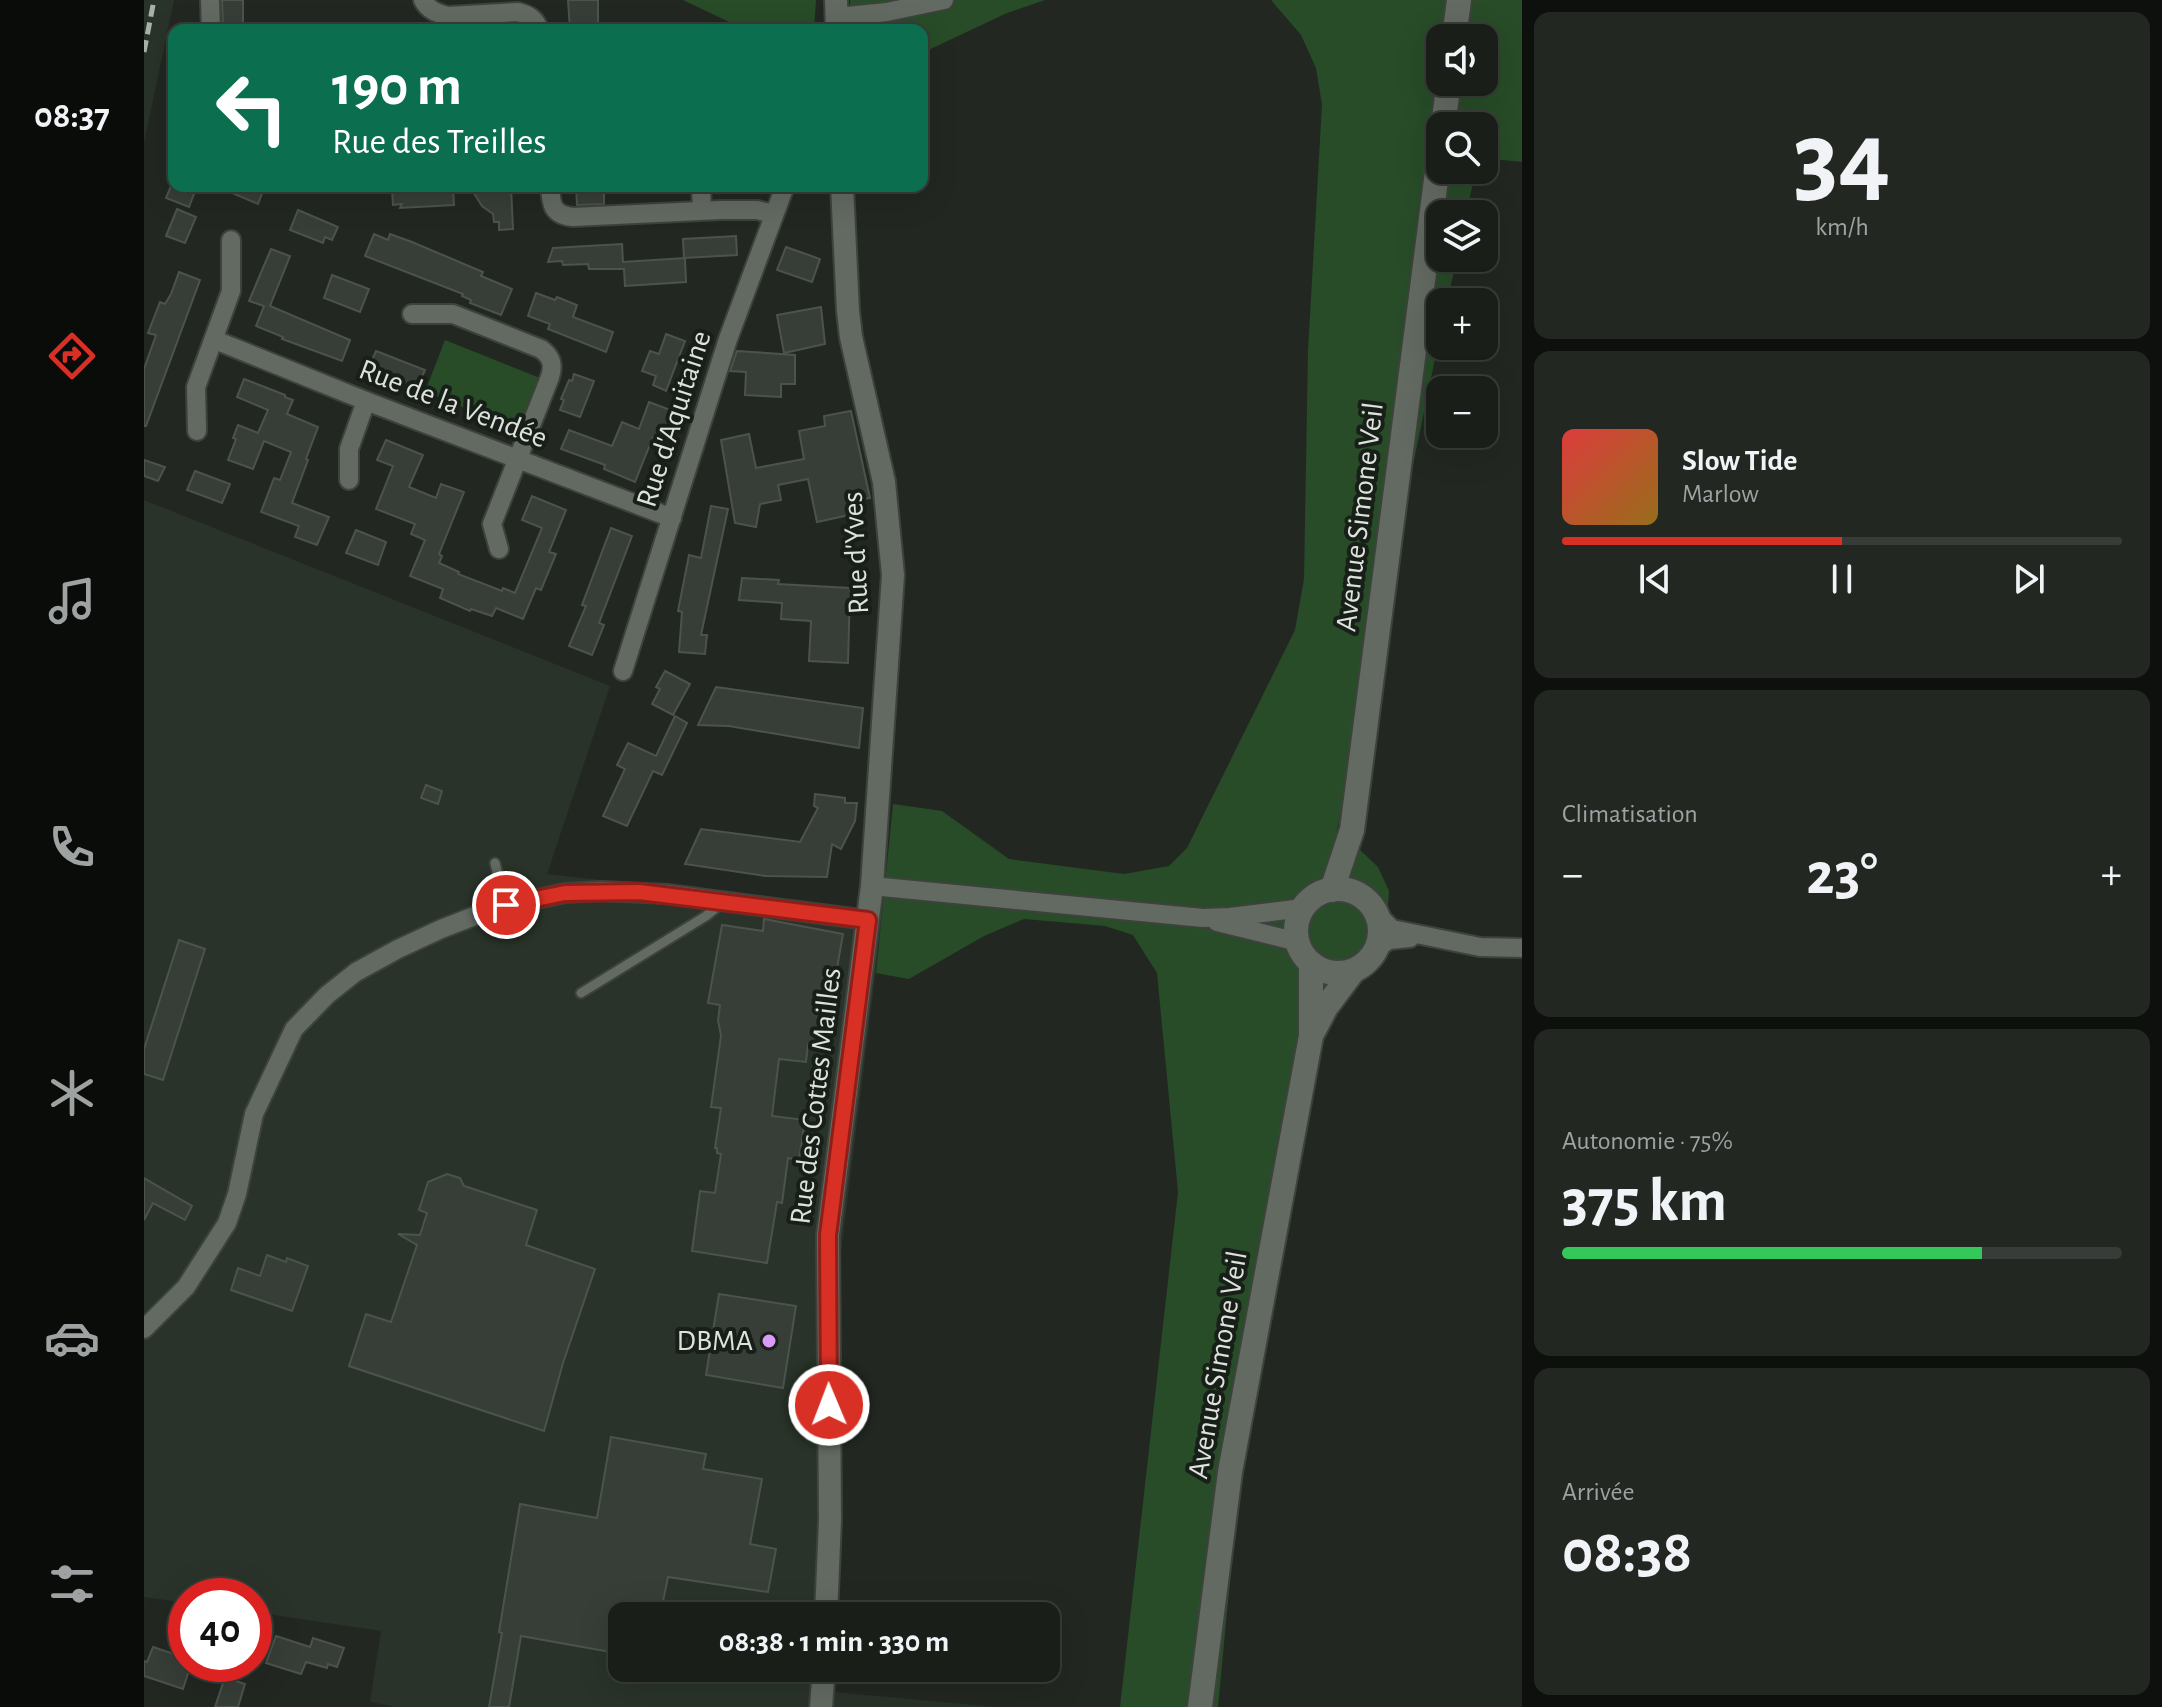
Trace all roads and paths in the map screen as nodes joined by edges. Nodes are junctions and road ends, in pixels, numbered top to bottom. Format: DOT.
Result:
graph roads {
  1 [pos="210,0"];
  2 [pos="423,0"];
  3 [pos="944,0"];
  4 [pos="1459,0"];
  5 [pos="837,16"];
  6 [pos="211,24"];
  7 [pos="537,24"];
  8 [pos="1456,24"];
  9 [pos="1435,184"];
  10 [pos="550,192"];
  11 [pos="701,192"];
  12 [pos="783,192"];
  13 [pos="842,192"];
  14 [pos="702,210"];
  15 [pos="774,214"];
  16 [pos="231,240"];
  17 [pos="412,314"];
  18 [pos="215,340"];
  19 [pos="366,401"];
  20 [pos="197,431"];
  21 [pos="517,460"];
  22 [pos="349,480"];
  23 [pos="672,518"];
  24 [pos="499,549"];
  25 [pos="623,671"];
  26 [pos="1352,830"];
  27 [pos="495,863"];
  28 [pos="872,886"];
  29 [pos="1332,890"];
  30 [pos="723,902"];
  31 [pos="506,905"];
  32 [pos="1370,905"];
  33 [pos="1303,908"];
  34 [pos="1203,918"];
  35 [pos="868,920"];
  36 [pos="1425,936"];
  37 [pos="1298,942"];
  38 [pos="1377,948"];
  39 [pos="1522,948"];
  40 [pos="1311,963"];
  41 [pos="1353,971"];
  42 [pos="581,993"];
  43 [pos="1311,1036"];
  44 [pos="144,1329"];
  45 [pos="827,1602"];
  46 [pos="823,1682"];
  47 [pos="821,1707"];
  48 [pos="1200,1707"];
  1 -- 6 [label="street"];
  2 -- 7 [label="street"];
  3 -- 5 [label="street"];
  4 -- 8 [label="main road"];
  9 -- 26 [label="main road, Avenue Simone Veil"];
  10 -- 14 [label="street"];
  11 -- 14 [label="street"];
  12 -- 15 [label="street, Rue d'Aquitaine"];
  13 -- 28 [label="street, Rue d'Yves"];
  14 -- 15 [label="street"];
  15 -- 23 [label="street, Rue d'Aquitaine"];
  16 -- 18 [label="street"];
  17 -- 21 [label="street"];
  18 -- 19 [label="street, Rue de la Vendée"];
  18 -- 20 [label="street"];
  19 -- 21 [label="street, Rue de la Vendée"];
  19 -- 22 [label="street"];
  21 -- 23 [label="street, Rue de la Vendée"];
  21 -- 24 [label="street"];
  23 -- 25 [label="street, Rue d'Aquitaine"];
  26 -- 29 [label="main road, Avenue Simone Veil"];
  26 -- 32 [label="main road"];
  27 -- 31 [label="lane"];
  28 -- 34 [label="street"];
  28 -- 35 [label="street, Rue d'Yves"];
  29 -- 32 [label="main road"];
  29 -- 33 [label="main road"];
  30 -- 31 [label="street"];
  30 -- 35 [label="street"];
  30 -- 42 [label="lane"];
  31 -- 44 [label="street"];
  32 -- 36 [label="street"];
  32 -- 38 [label="main road"];
  33 -- 34 [label="street"];
  33 -- 37 [label="main road"];
  34 -- 37 [label="street"];
  35 -- 45 [label="street, Rue des Cottes Mailles"];
  36 -- 38 [label="street"];
  36 -- 39 [label="street"];
  37 -- 40 [label="main road"];
  38 -- 41 [label="main road"];
  40 -- 41 [label="main road"];
  40 -- 43 [label="main road"];
  41 -- 43 [label="main road"];
  43 -- 48 [label="main road, Avenue Simone Veil"];
  46 -- 47 [label="street"];
}
